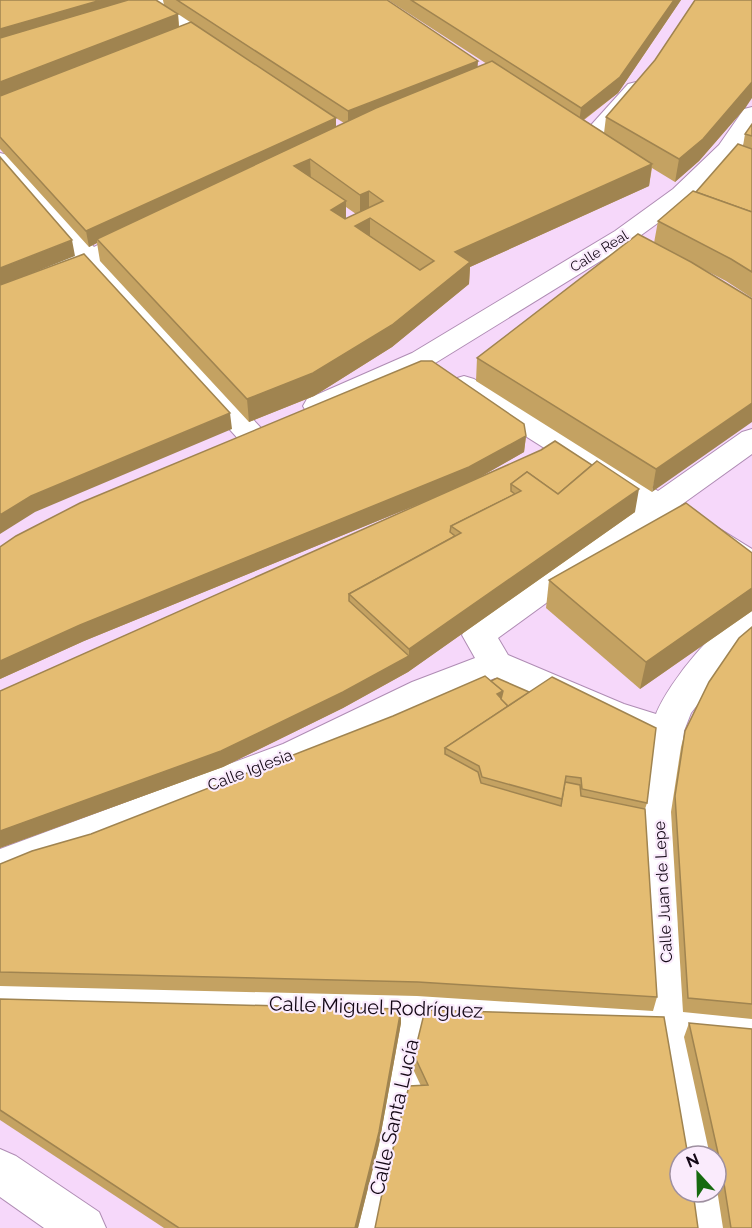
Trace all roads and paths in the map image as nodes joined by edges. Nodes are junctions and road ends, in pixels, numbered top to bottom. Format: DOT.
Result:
graph roads {
  1 [pos="152,4"];
  2 [pos="193,30"];
  3 [pos="171,39"];
  4 [pos="243,63"];
  5 [pos="651,69"];
  6 [pos="752,114"];
  7 [pos="591,139"];
  8 [pos="728,150"];
  9 [pos="752,159"];
  10 [pos="0,160"];
  11 [pos="160,225"];
  12 [pos="624,236"];
  13 [pos="653,251"];
  14 [pos="89,258"];
  15 [pos="0,293"];
  16 [pos="422,359"];
  17 [pos="752,439"];
  18 [pos="557,443"];
  19 [pos="752,451"];
  20 [pos="527,460"];
  21 [pos="660,507"];
  22 [pos="752,548"];
  23 [pos="752,564"];
  24 [pos="752,621"];
  25 [pos="496,664"];
  26 [pos="666,731"];
  27 [pos="0,866"];
  28 [pos="0,998"];
  29 [pos="419,1006"];
  30 [pos="670,1021"];
  31 [pos="752,1029"];
  32 [pos="694,1144"];
  33 [pos="0,1171"];
  34 [pos="704,1204"];
  35 [pos="84,1228"];
  36 [pos="369,1228"];
  37 [pos="708,1228"];
  1 -- 2 [label="street"];
  2 -- 3 [label="street"];
  2 -- 4 [label="street"];
  5 -- 7 [label="street"];
  6 -- 8 [label="street, Calle Real"];
  8 -- 9 [label="street"];
  8 -- 12 [label="street, Calle Real"];
  10 -- 14 [label="street"];
  11 -- 14 [label="street"];
  12 -- 13 [label="street"];
  12 -- 16 [label="street, Calle Real"];
  14 -- 15 [label="street"];
  14 -- 16 [label="street, Calle Real"];
  16 -- 18 [label="street"];
  17 -- 21 [label="street"];
  18 -- 20 [label="street"];
  18 -- 21 [label="street"];
  19 -- 22 [label="street"];
  21 -- 23 [label="street"];
  21 -- 25 [label="street"];
  24 -- 26 [label="street, Calle Juan de Lepe"];
  25 -- 26 [label="street"];
  25 -- 27 [label="street, Calle Iglesia"];
  26 -- 30 [label="street, Calle Juan de Lepe"];
  28 -- 29 [label="street, Calle Miguel Rodríguez"];
  29 -- 30 [label="street, Calle Miguel Rodríguez"];
  29 -- 36 [label="street, Calle Santa Lucía"];
  30 -- 31 [label="street, Calle Miguel Rodríguez"];
  30 -- 32 [label="street, Calle Juan de Lepe"];
  33 -- 35 [label="street"];
  34 -- 37 [label="street"];
}
